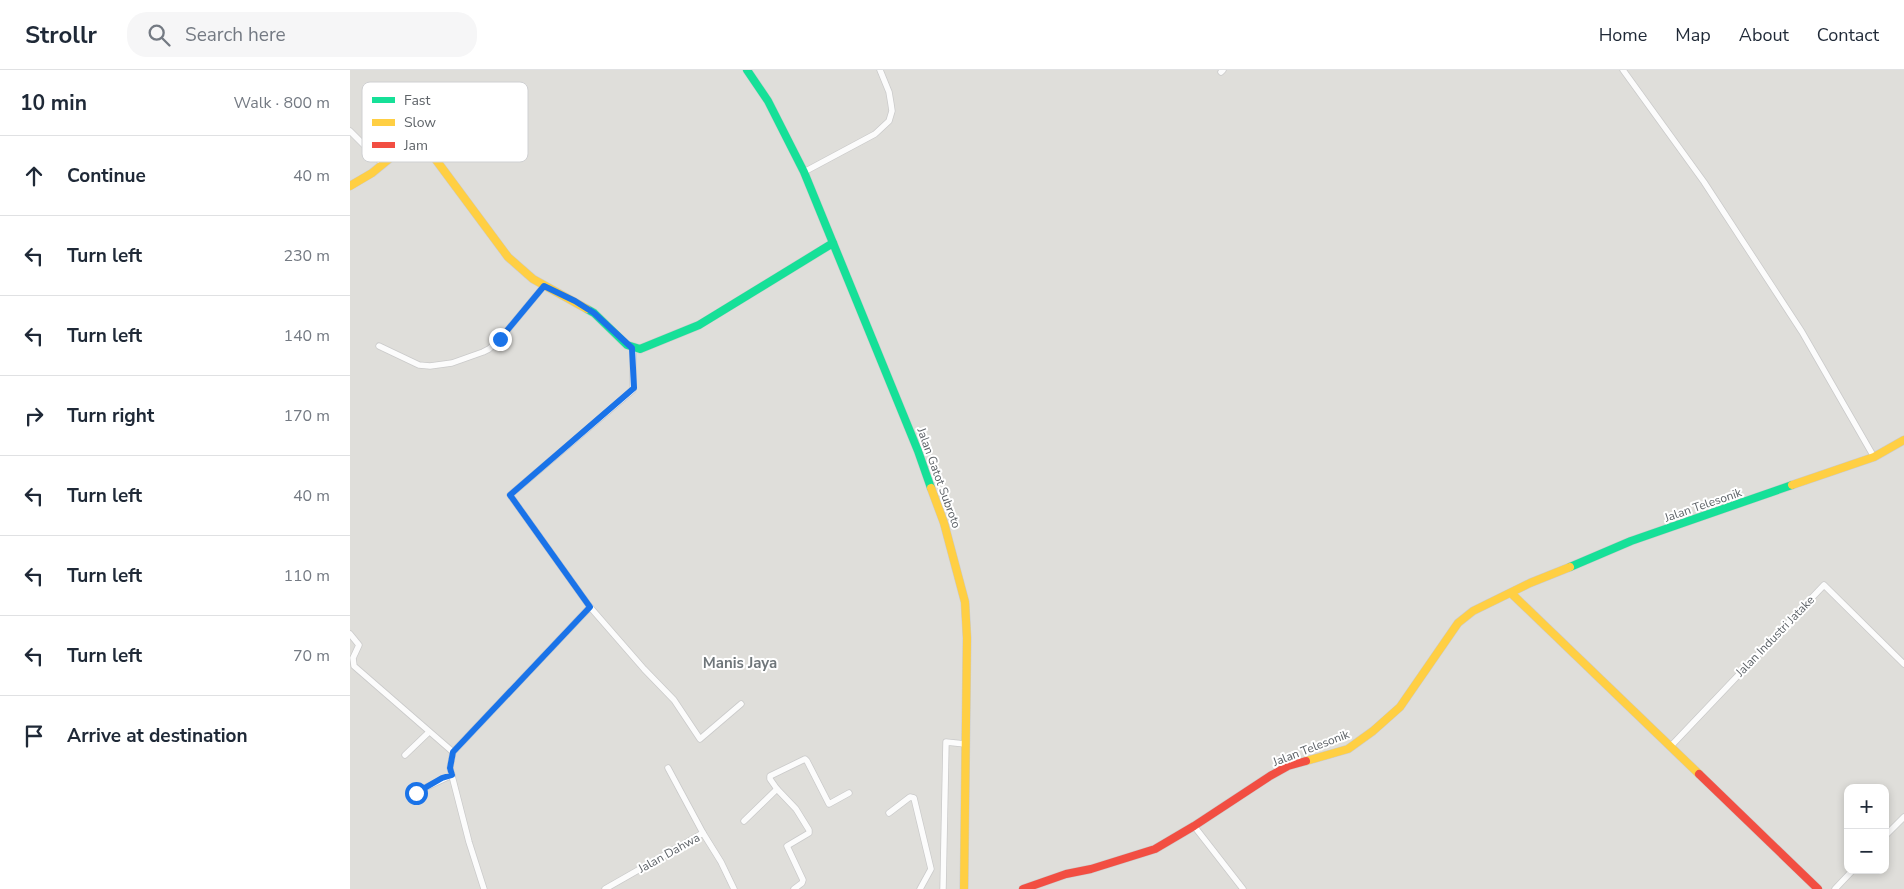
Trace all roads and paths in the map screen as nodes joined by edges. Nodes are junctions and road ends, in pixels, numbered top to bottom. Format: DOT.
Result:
graph roads {
  1 [pos="748,70"];
  2 [pos="880,70"];
  3 [pos="1623,70"];
  4 [pos="350,131"];
  5 [pos="362,143"];
  6 [pos="437,162"];
  7 [pos="382,163"];
  8 [pos="804,172"];
  9 [pos="350,186"];
  10 [pos="833,243"];
  11 [pos="544,286"];
  12 [pos="379,346"];
  13 [pos="632,348"];
  14 [pos="1904,440"];
  15 [pos="1874,458"];
  16 [pos="1511,594"];
  17 [pos="590,607"];
  18 [pos="350,634"];
  19 [pos="1904,664"];
  20 [pos="741,704"];
  21 [pos="429,732"];
  22 [pos="965,744"];
  23 [pos="1670,747"];
  24 [pos="453,752"];
  25 [pos="405,755"];
  26 [pos="668,768"];
  27 [pos="452,775"];
  28 [pos="777,789"];
  29 [pos="849,793"];
  30 [pos="419,800"];
  31 [pos="888,813"];
  32 [pos="1904,817"];
  33 [pos="744,821"];
  34 [pos="1194,826"];
  35 [pos="703,832"];
  36 [pos="1889,832"];
  37 [pos="1849,874"];
  38 [pos="484,889"];
  39 [pos="606,889"];
  40 [pos="734,889"];
  41 [pos="794,889"];
  42 [pos="920,889"];
  43 [pos="943,889"];
  44 [pos="964,889"];
  45 [pos="1022,889"];
  46 [pos="1243,889"];
  47 [pos="1818,889"];
  48 [pos="1835,889"];
  1 -- 8 [label="main road, Jalan Gatot Subroto"];
  2 -- 8 [label="street"];
  3 -- 15 [label="street"];
  4 -- 5 [label="street"];
  6 -- 11 [label="main road"];
  7 -- 9 [label="main road"];
  8 -- 10 [label="main road, Jalan Gatot Subroto"];
  10 -- 13 [label="main road"];
  10 -- 22 [label="main road, Jalan Gatot Subroto"];
  11 -- 12 [label="street"];
  11 -- 13 [label="main road"];
  13 -- 17 [label="street"];
  14 -- 15 [label="main road, Jalan Telesonik"];
  15 -- 16 [label="main road, Jalan Telesonik"];
  16 -- 23 [label="main road"];
  16 -- 34 [label="main road, Jalan Telesonik"];
  17 -- 20 [label="street"];
  17 -- 24 [label="street"];
  18 -- 21 [label="street"];
  19 -- 23 [label="street, Jalan Industri Jatake"];
  21 -- 24 [label="street"];
  21 -- 25 [label="street"];
  22 -- 43 [label="street"];
  22 -- 44 [label="main road, Jalan Gatot Subroto"];
  23 -- 47 [label="main road"];
  24 -- 27 [label="street"];
  26 -- 35 [label="street"];
  27 -- 30 [label="street"];
  27 -- 38 [label="street"];
  28 -- 29 [label="street"];
  28 -- 33 [label="street"];
  28 -- 41 [label="street"];
  31 -- 42 [label="street"];
  32 -- 36 [label="street"];
  34 -- 45 [label="main road, Jalan Telesonik"];
  34 -- 46 [label="street"];
  35 -- 39 [label="street, Jalan Dahwa"];
  35 -- 40 [label="street, Jalan Dahwa"];
  37 -- 48 [label="street"];
}
